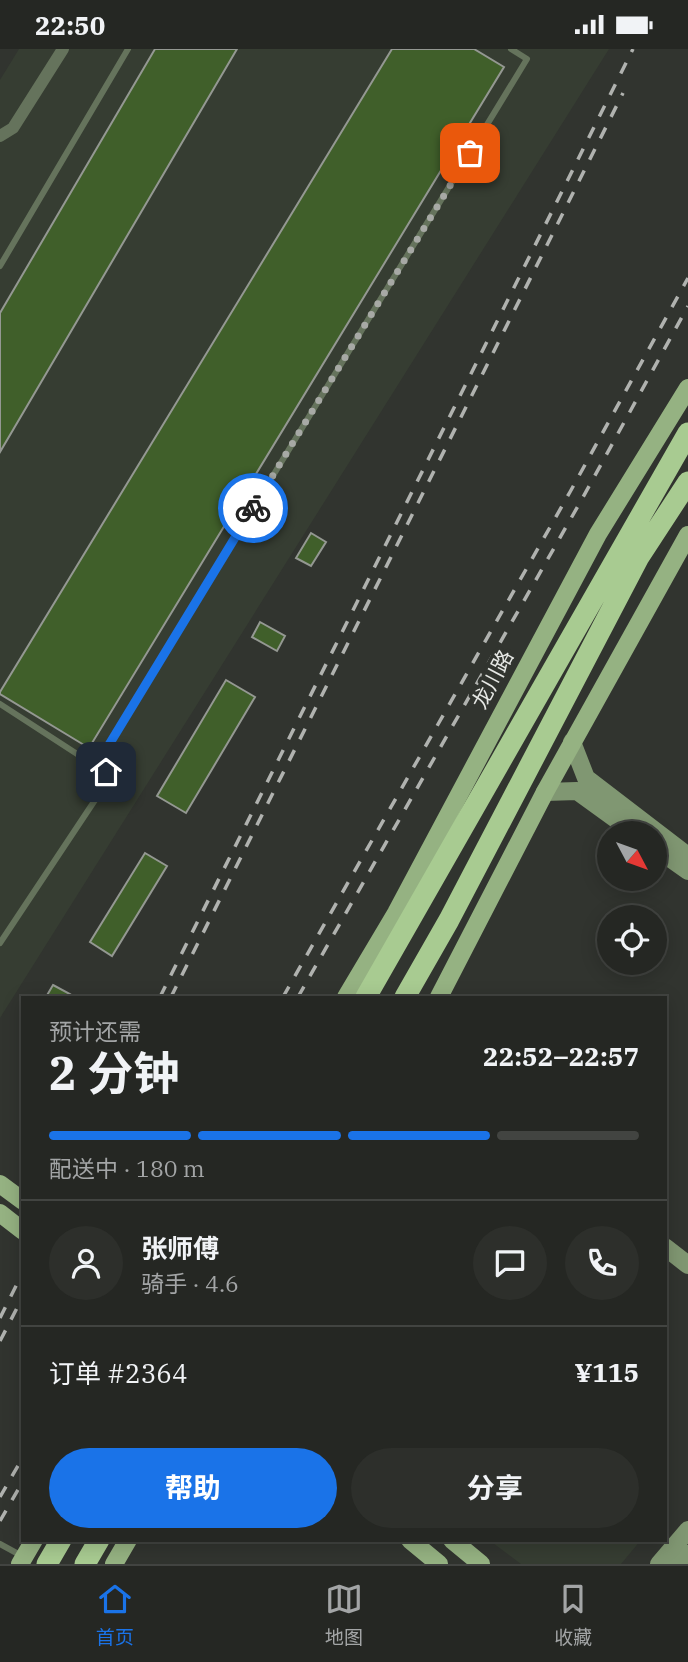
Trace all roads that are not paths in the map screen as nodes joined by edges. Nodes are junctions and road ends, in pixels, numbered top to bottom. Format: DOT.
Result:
graph roads {
  1 [pos="63,49"];
  2 [pos="128,49"];
  3 [pos="512,49"];
  4 [pos="0,136"];
  5 [pos="0,266"];
  6 [pos="688,388"];
  7 [pos="688,433"];
  8 [pos="688,482"];
  9 [pos="688,535"];
  10 [pos="1,706"];
  11 [pos="572,742"];
  12 [pos="96,766"];
  13 [pos="545,792"];
  14 [pos="618,821"];
  15 [pos="667,856"];
  16 [pos="688,856"];
  17 [pos="688,871"];
  18 [pos="0,943"];
  19 [pos="347,996"];
  20 [pos="367,996"];
  21 [pos="406,996"];
  22 [pos="440,996"];
  23 [pos="0,1184"];
  24 [pos="21,1200"];
  25 [pos="0,1213"];
  26 [pos="21,1229"];
  27 [pos="667,1236"];
  28 [pos="667,1249"];
  29 [pos="688,1253"];
  30 [pos="688,1265"];
  31 [pos="688,1530"];
  32 [pos="33,1542"];
  33 [pos="60,1542"];
  34 [pos="98,1542"];
  35 [pos="127,1542"];
  36 [pos="412,1542"];
  37 [pos="454,1542"];
  38 [pos="0,1544"];
  39 [pos="688,1554"];
  40 [pos="22,1560"];
  41 [pos="47,1564"];
  42 [pos="85,1564"];
  43 [pos="114,1564"];
  44 [pos="439,1564"];
  45 [pos="481,1564"];
  46 [pos="659,1564"];
  47 [pos="679,1564"];
  1 -- 4 [label="street"];
  2 -- 5 [label="lane"];
  3 -- 12 [label="lane"];
  6 -- 19 [label="main road, 龙川路"];
  7 -- 20 [label="highway"];
  8 -- 21 [label="highway"];
  9 -- 11 [label="main road"];
  10 -- 12 [label="lane"];
  11 -- 13 [label="main road"];
  11 -- 16 [label="street"];
  12 -- 18 [label="lane"];
  13 -- 14 [label="street"];
  13 -- 22 [label="main road"];
  15 -- 17 [label="street"];
  23 -- 24 [label="main road"];
  25 -- 26 [label="main road"];
  27 -- 29 [label="street"];
  28 -- 30 [label="street"];
  31 -- 46 [label="street"];
  32 -- 40 [label="main road"];
  33 -- 41 [label="highway"];
  34 -- 42 [label="highway"];
  35 -- 43 [label="main road"];
  36 -- 44 [label="main road"];
  37 -- 45 [label="main road"];
  38 -- 40 [label="lane"];
  39 -- 47 [label="street"];
}
